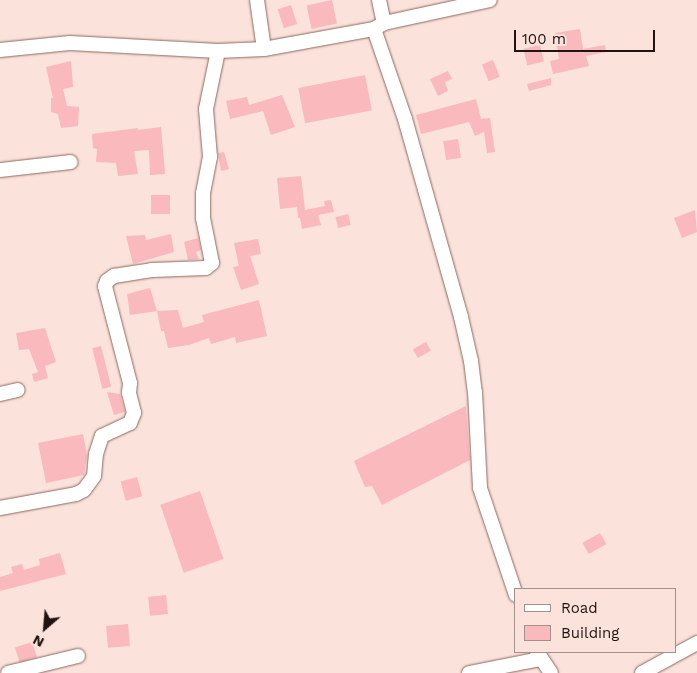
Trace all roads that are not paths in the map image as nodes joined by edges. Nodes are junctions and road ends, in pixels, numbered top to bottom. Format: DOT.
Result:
graph roads {
  1 [pos="257,0"];
  2 [pos="380,0"];
  3 [pos="490,0"];
  4 [pos="379,26"];
  5 [pos="264,48"];
  6 [pos="0,50"];
  7 [pos="218,51"];
  8 [pos="71,162"];
  9 [pos="0,170"];
  10 [pos="18,390"];
  11 [pos="0,394"];
  12 [pos="0,508"];
  13 [pos="514,589"];
  14 [pos="697,643"];
  15 [pos="78,656"];
  16 [pos="538,656"];
  17 [pos="0,673"];
  18 [pos="8,673"];
  19 [pos="469,673"];
  20 [pos="551,673"];
  21 [pos="642,673"];
  1 -- 5 [label="street"];
  2 -- 4 [label="street"];
  3 -- 4 [label="street"];
  4 -- 5 [label="street"];
  4 -- 13 [label="street"];
  5 -- 7 [label="street"];
  6 -- 7 [label="street"];
  7 -- 12 [label="street"];
  8 -- 9 [label="street"];
  10 -- 11 [label="street"];
  14 -- 21 [label="street"];
  15 -- 18 [label="street"];
  16 -- 19 [label="street"];
  16 -- 20 [label="street"];
  17 -- 18 [label="street"];
}
